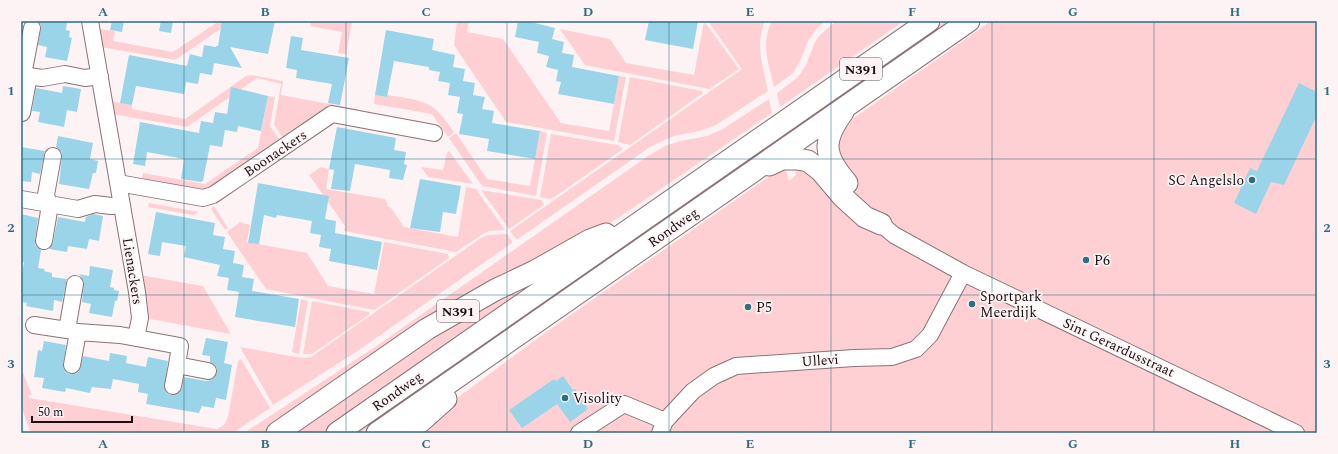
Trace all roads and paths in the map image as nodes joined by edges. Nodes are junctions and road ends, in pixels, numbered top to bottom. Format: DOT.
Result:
graph roads {
  1 [pos="90,21"];
  2 [pos="930,21"];
  3 [pos="969,21"];
  4 [pos="32,28"];
  5 [pos="24,75"];
  6 [pos="100,76"];
  7 [pos="847,107"];
  8 [pos="22,113"];
  9 [pos="434,133"];
  10 [pos="53,156"];
  11 [pos="757,169"];
  12 [pos="118,183"];
  13 [pos="21,198"];
  14 [pos="49,204"];
  15 [pos="122,205"];
  16 [pos="652,214"];
  17 [pos="881,224"];
  18 [pos="44,241"];
  19 [pos="962,273"];
  20 [pos="75,284"];
  21 [pos="34,325"];
  22 [pos="73,331"];
  23 [pos="136,338"];
  24 [pos="490,354"];
  25 [pos="72,365"];
  26 [pos="176,365"];
  27 [pos="208,371"];
  28 [pos="173,386"];
  29 [pos="663,427"];
  30 [pos="277,433"];
  31 [pos="338,433"];
  32 [pos="377,433"];
  33 [pos="408,433"];
  34 [pos="579,433"];
  35 [pos="1296,433"];
  1 -- 6 [label="street, Lienackers"];
  2 -- 16 [label="main road, Rondweg / N391"];
  3 -- 7 [label="main road, Rondweg / N391"];
  4 -- 5 [label="street"];
  5 -- 6 [label="street"];
  5 -- 8 [label="street"];
  6 -- 12 [label="street, Lienackers"];
  7 -- 11 [label="main road, Rondweg / N391"];
  7 -- 17 [label="main road"];
  9 -- 12 [label="street, Boonackers"];
  10 -- 14 [label="street"];
  11 -- 17 [label="main road"];
  11 -- 24 [label="main road, Rondweg / N391"];
  12 -- 15 [label="street, Lienackers"];
  13 -- 14 [label="street"];
  14 -- 15 [label="street"];
  14 -- 18 [label="street"];
  15 -- 23 [label="street, Lienackers"];
  16 -- 30 [label="main road, N391"];
  16 -- 31 [label="main road, Rondweg / N391"];
  17 -- 19 [label="street, Sint Gerardusstraat"];
  19 -- 29 [label="street, Ullevi"];
  19 -- 35 [label="street, Sint Gerardusstraat"];
  20 -- 22 [label="street"];
  21 -- 22 [label="street"];
  22 -- 23 [label="street"];
  22 -- 25 [label="street"];
  23 -- 26 [label="street"];
  24 -- 32 [label="main road, Rondweg / N391"];
  24 -- 33 [label="main road, N391"];
  26 -- 27 [label="street"];
  26 -- 28 [label="street"];
  29 -- 34 [label="street"];
}
